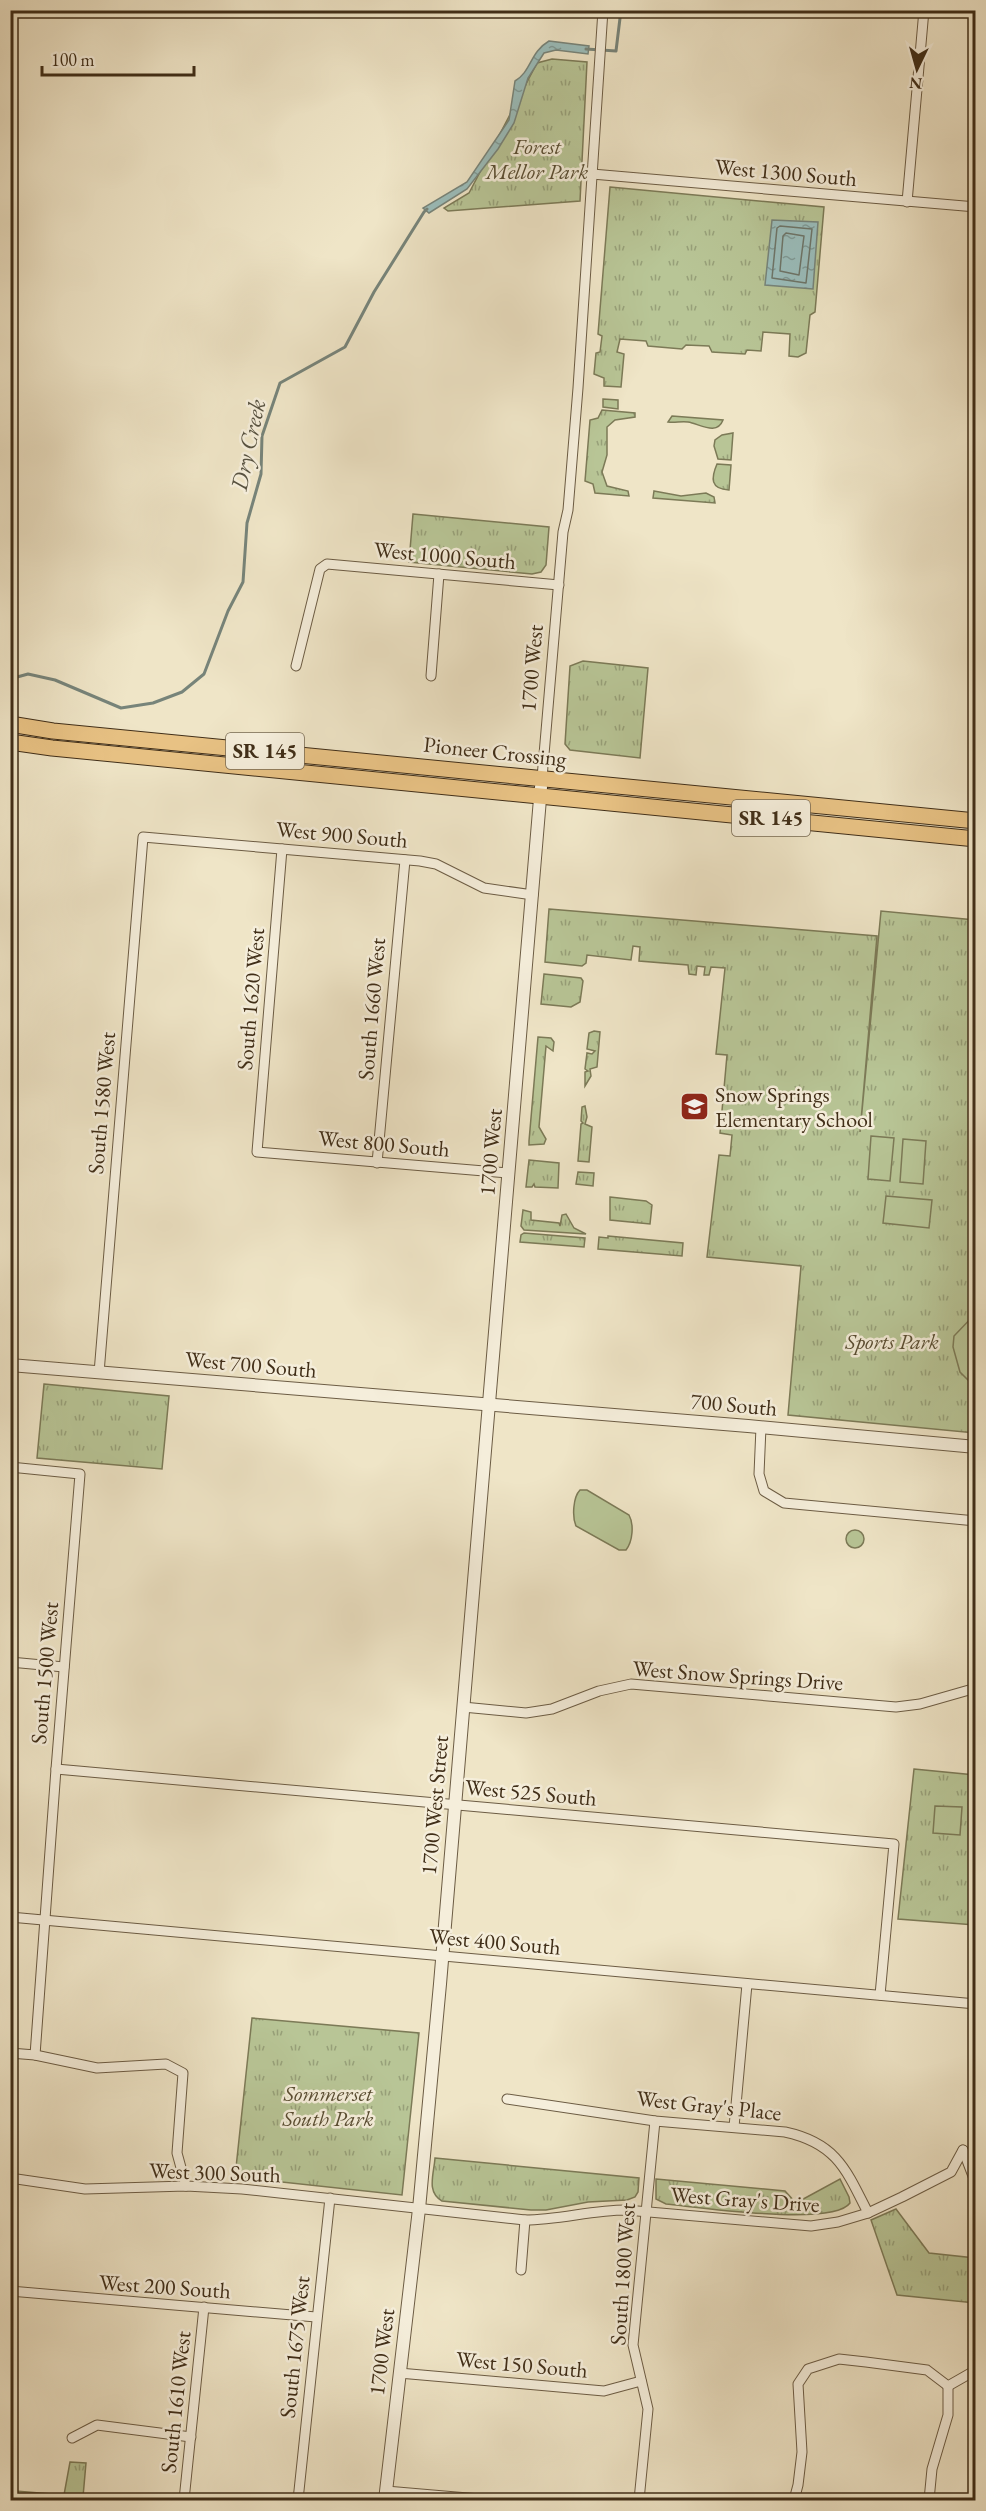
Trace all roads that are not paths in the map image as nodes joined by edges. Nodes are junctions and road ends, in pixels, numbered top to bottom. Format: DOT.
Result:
graph roads {
  1 [pos="603,10"];
  2 [pos="924,10"];
  3 [pos="592,174"];
  4 [pos="908,202"];
  5 [pos="975,207"];
  6 [pos="439,574"];
  7 [pos="559,585"];
  8 [pos="296,666"];
  9 [pos="431,676"];
  10 [pos="10,724"];
  11 [pos="10,742"];
  12 [pos="542,778"];
  13 [pos="540,796"];
  14 [pos="975,821"];
  15 [pos="143,837"];
  16 [pos="975,839"];
  17 [pos="282,849"];
  18 [pos="405,860"];
  19 [pos="532,895"];
  20 [pos="257,1152"];
  21 [pos="377,1163"];
  22 [pos="508,1173"];
  23 [pos="10,1365"];
  24 [pos="99,1373"];
  25 [pos="489,1404"];
  26 [pos="761,1427"];
  27 [pos="975,1447"];
  28 [pos="10,1467"];
  29 [pos="975,1521"];
  30 [pos="10,1662"];
  31 [pos="64,1667"];
  32 [pos="975,1688"];
  33 [pos="463,1707"];
  34 [pos="56,1769"];
  35 [pos="455,1804"];
  36 [pos="10,1917"];
  37 [pos="46,1920"];
  38 [pos="442,1955"];
  39 [pos="747,1984"];
  40 [pos="880,1995"];
  41 [pos="975,2004"];
  42 [pos="10,2053"];
  43 [pos="35,2055"];
  44 [pos="507,2099"];
  45 [pos="655,2121"];
  46 [pos="734,2127"];
  47 [pos="963,2150"];
  48 [pos="975,2158"];
  49 [pos="10,2178"];
  50 [pos="975,2184"];
  51 [pos="186,2186"];
  52 [pos="330,2198"];
  53 [pos="419,2209"];
  54 [pos="646,2212"];
  55 [pos="868,2213"];
  56 [pos="525,2220"];
  57 [pos="521,2270"];
  58 [pos="10,2291"];
  59 [pos="204,2307"];
  60 [pos="316,2317"];
  61 [pos="975,2370"];
  62 [pos="399,2373"];
  63 [pos="641,2381"];
  64 [pos="948,2386"];
  65 [pos="191,2437"];
  66 [pos="72,2438"];
  67 [pos="386,2496"];
  68 [pos="184,2500"];
  69 [pos="298,2500"];
  70 [pos="491,2500"];
  71 [pos="639,2500"];
  72 [pos="794,2500"];
  73 [pos="929,2500"];
  1 -- 3 [label="street, 1700 West"];
  2 -- 4 [label="street"];
  3 -- 4 [label="street, West 1300 South"];
  3 -- 7 [label="street, 1700 West"];
  4 -- 5 [label="street, West 1300 South"];
  6 -- 7 [label="street, West 1000 South"];
  6 -- 8 [label="street, West 1000 South"];
  6 -- 9 [label="street"];
  7 -- 12 [label="street, 1700 West"];
  10 -- 12 [label="highway, Pioneer Crossing / SR 145"];
  11 -- 13 [label="highway, Pioneer Crossing / SR 145"];
  12 -- 13 [label="street, 1700 West"];
  12 -- 14 [label="highway, Pioneer Crossing / SR 145"];
  13 -- 16 [label="highway, Pioneer Crossing / SR 145"];
  13 -- 19 [label="street, 1700 West"];
  15 -- 17 [label="street, West 900 South"];
  15 -- 24 [label="street, South 1580 West"];
  17 -- 18 [label="street, West 900 South"];
  17 -- 20 [label="street, South 1620 West"];
  18 -- 19 [label="street, West 900 South"];
  18 -- 21 [label="street, South 1660 West"];
  19 -- 22 [label="street, 1700 West"];
  20 -- 21 [label="street, West 800 South"];
  21 -- 22 [label="street, West 800 South"];
  22 -- 25 [label="street, 1700 West"];
  23 -- 24 [label="street, West 700 South"];
  24 -- 25 [label="street, West 700 South"];
  25 -- 26 [label="street, 700 South"];
  25 -- 33 [label="street, 1700 West Street"];
  26 -- 27 [label="street, 700 South"];
  26 -- 29 [label="street"];
  28 -- 31 [label="street, South 1500 West"];
  30 -- 31 [label="street"];
  31 -- 34 [label="street, South 1500 West"];
  32 -- 33 [label="street, West Snow Springs Drive"];
  33 -- 35 [label="street, 1700 West Street"];
  34 -- 35 [label="street, West 525 South"];
  34 -- 37 [label="street, South 1500 West"];
  35 -- 38 [label="street, 1700 West Street"];
  35 -- 40 [label="street, West 525 South"];
  36 -- 37 [label="street, West 400 South"];
  37 -- 38 [label="street, West 400 South"];
  37 -- 43 [label="street, South 1500 West"];
  38 -- 39 [label="street, West 400 South"];
  38 -- 53 [label="street, 1700 West Street"];
  39 -- 40 [label="street, West 400 South"];
  39 -- 46 [label="street"];
  40 -- 41 [label="street, West 400 South"];
  42 -- 43 [label="street"];
  43 -- 51 [label="street"];
  44 -- 45 [label="street, West Gray's Place"];
  45 -- 46 [label="street, West Gray's Place"];
  45 -- 54 [label="street, South 1800 West"];
  46 -- 55 [label="street, West Gray's Place"];
  47 -- 48 [label="street"];
  47 -- 50 [label="street"];
  47 -- 55 [label="street, West Gray's Drive"];
  49 -- 51 [label="street, West 300 South"];
  51 -- 52 [label="street, West 300 South"];
  52 -- 53 [label="street, West 300 South"];
  52 -- 60 [label="street, South 1675 West"];
  53 -- 56 [label="street, West 300 South"];
  53 -- 62 [label="street, 1700 West"];
  54 -- 55 [label="street, West Gray's Drive"];
  54 -- 56 [label="street, West Gray's Drive"];
  54 -- 63 [label="street, South 1800 West"];
  56 -- 57 [label="street"];
  58 -- 59 [label="street, West 200 South"];
  59 -- 60 [label="street, West 200 South"];
  59 -- 65 [label="street, South 1610 West"];
  60 -- 69 [label="street, South 1675 West"];
  61 -- 64 [label="street"];
  62 -- 63 [label="street, West 150 South"];
  62 -- 67 [label="street, 1700 West"];
  63 -- 71 [label="street, South 1800 West"];
  64 -- 72 [label="street"];
  64 -- 73 [label="street"];
  65 -- 66 [label="street"];
  65 -- 68 [label="street, South 1610 West"];
  67 -- 70 [label="street"];
}
